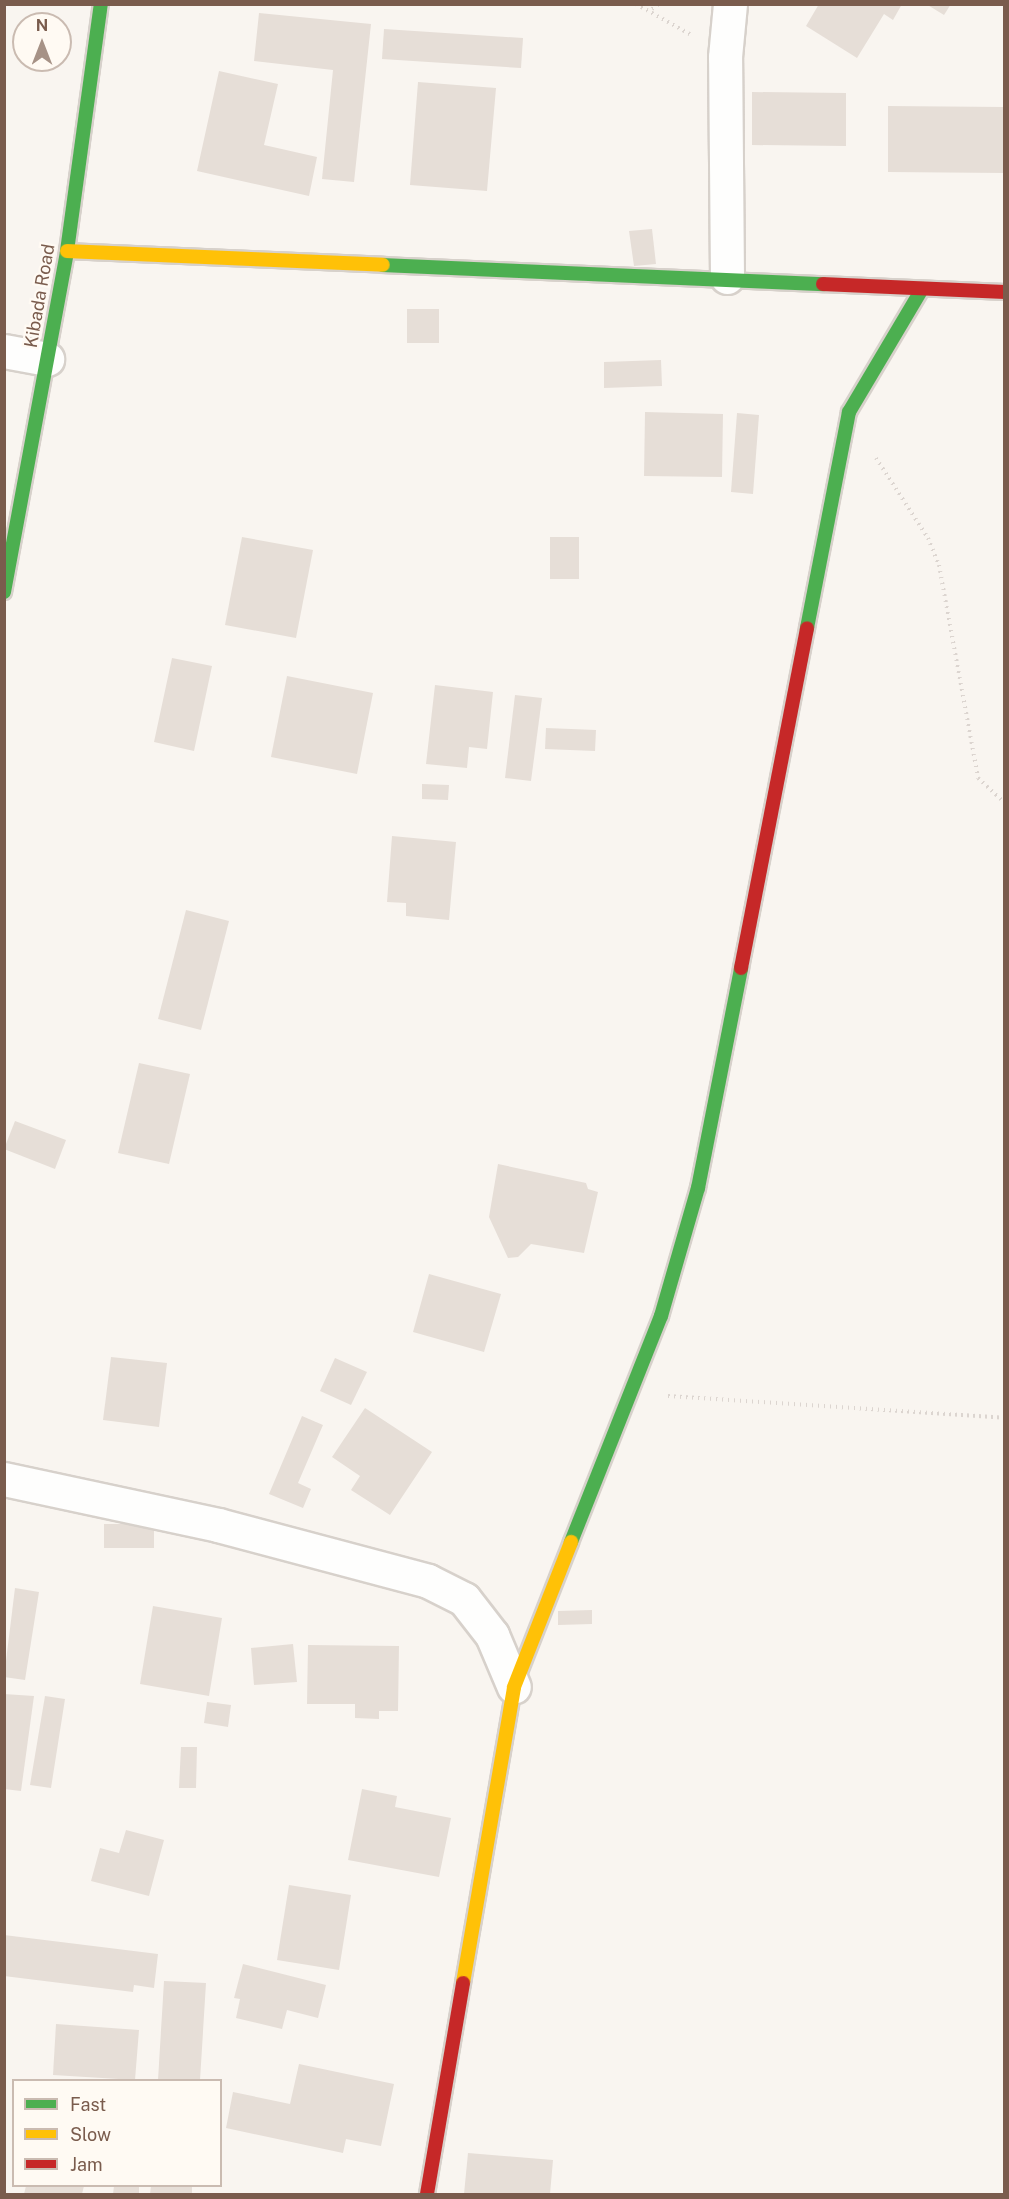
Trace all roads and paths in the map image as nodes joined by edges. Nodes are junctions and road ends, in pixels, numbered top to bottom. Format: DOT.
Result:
graph roads {
  1 [pos="101,4"];
  2 [pos="636,4"];
  3 [pos="659,4"];
  4 [pos="730,4"];
  5 [pos="652,9"];
  6 [pos="725,57"];
  7 [pos="67,251"];
  8 [pos="728,277"];
  9 [pos="922,289"];
  10 [pos="1005,292"];
  11 [pos="4,351"];
  12 [pos="47,359"];
  13 [pos="849,412"];
  14 [pos="4,592"];
  15 [pos="1005,802"];
  16 [pos="632,1393"];
  17 [pos="1005,1418"];
  18 [pos="4,1479"];
  19 [pos="514,1687"];
  20 [pos="427,2194"];
  1 -- 7 [label="street, Kibada Road"];
  2 -- 5 [label="path"];
  3 -- 5 [label="path"];
  4 -- 6 [label="street"];
  5 -- 6 [label="path"];
  6 -- 8 [label="street"];
  7 -- 8 [label="street"];
  7 -- 12 [label="street, Kibada Road"];
  8 -- 9 [label="street"];
  9 -- 10 [label="street"];
  9 -- 13 [label="street"];
  11 -- 12 [label="street"];
  12 -- 14 [label="street, Kibada Road"];
  13 -- 15 [label="path"];
  13 -- 16 [label="street"];
  16 -- 17 [label="path"];
  16 -- 19 [label="street"];
  18 -- 19 [label="street"];
  19 -- 20 [label="street"];
}
